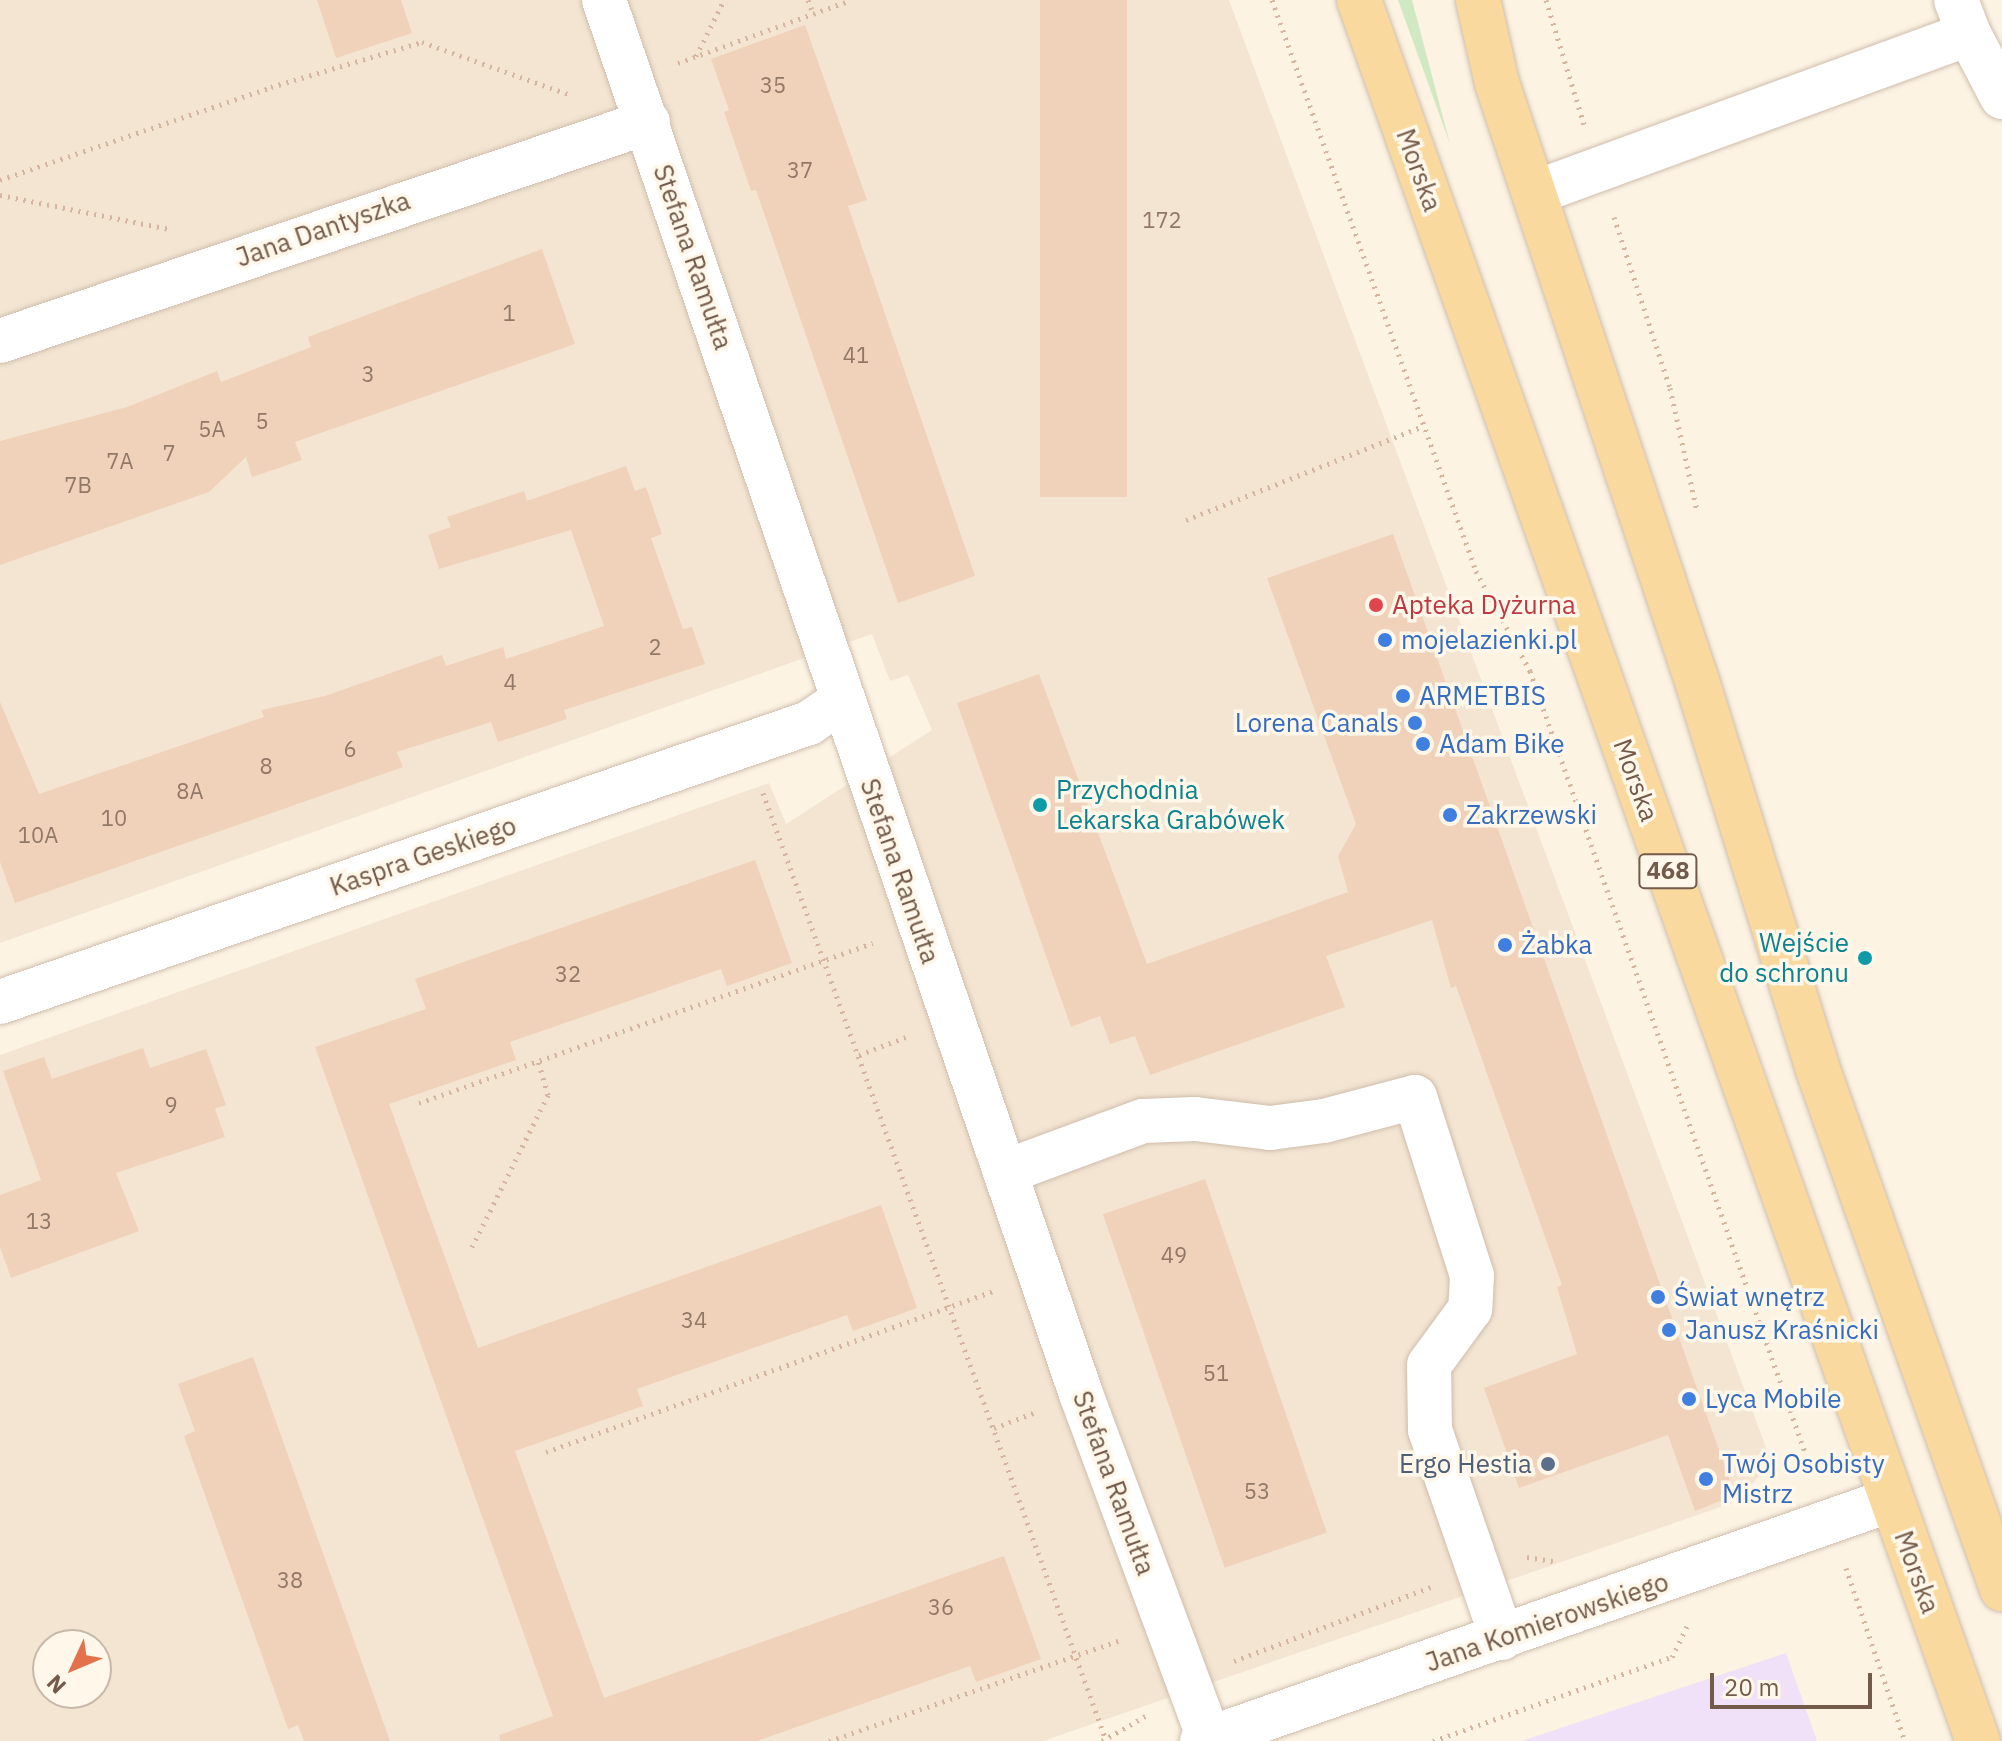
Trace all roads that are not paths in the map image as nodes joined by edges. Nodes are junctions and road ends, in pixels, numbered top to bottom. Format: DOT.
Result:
graph roads {
  1 [pos="604,0"];
  2 [pos="1359,0"];
  3 [pos="1478,0"];
  4 [pos="1962,17"];
  5 [pos="2002,97"];
  6 [pos="648,122"];
  7 [pos="1534,193"];
  8 [pos="0,341"];
  9 [pos="842,701"];
  10 [pos="0,1002"];
  11 [pos="1005,1172"];
  12 [pos="1891,1500"];
  13 [pos="2002,1589"];
  14 [pos="1502,1638"];
  15 [pos="1205,1740"];
  16 [pos="1978,1741"];
  1 -- 6 [label="street, Stefana Ramułta"];
  2 -- 12 [label="main road, Morska / 468"];
  3 -- 7 [label="main road"];
  4 -- 5 [label="street"];
  4 -- 7 [label="street"];
  6 -- 8 [label="street, Jana Dantyszka"];
  6 -- 9 [label="street, Stefana Ramułta"];
  7 -- 13 [label="main road"];
  9 -- 10 [label="street, Kaspra Geskiego"];
  9 -- 11 [label="street, Stefana Ramułta"];
  11 -- 14 [label="street"];
  11 -- 15 [label="street, Stefana Ramułta"];
  12 -- 14 [label="street, Jana Komierowskiego"];
  12 -- 16 [label="main road, Morska / 468"];
  14 -- 15 [label="street, Jana Komierowskiego"];
}
